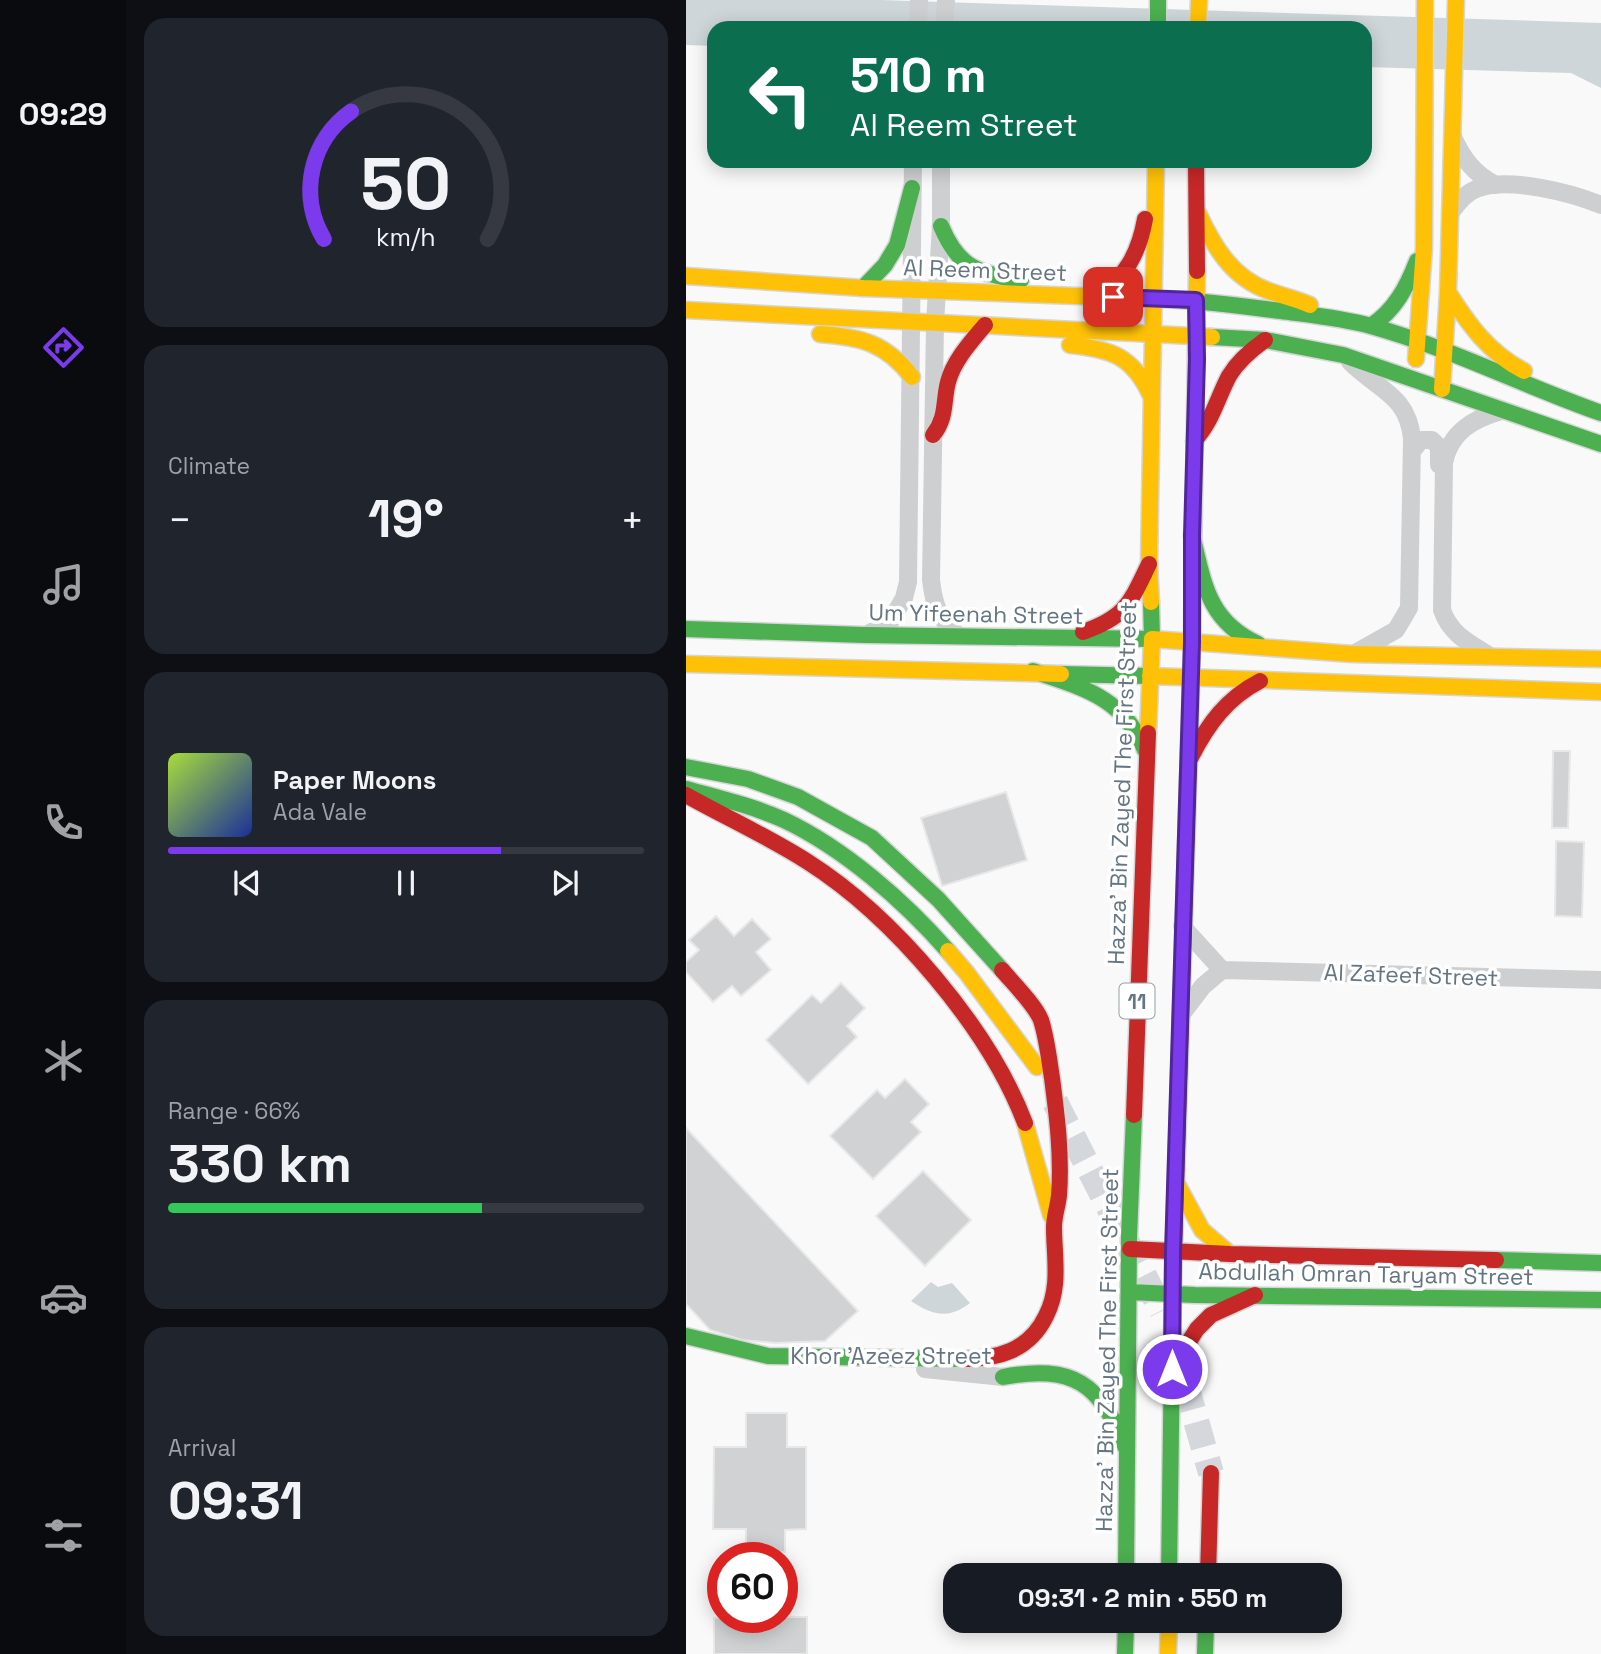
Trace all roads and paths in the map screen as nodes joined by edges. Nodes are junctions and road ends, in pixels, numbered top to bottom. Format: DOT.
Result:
graph roads {
  1 [pos="919,0"];
  2 [pos="946,0"];
  3 [pos="1158,0"];
  4 [pos="1199,0"];
  5 [pos="1425,0"];
  6 [pos="1456,0"];
  7 [pos="918,21"];
  8 [pos="944,21"];
  9 [pos="1158,21"];
  10 [pos="1198,21"];
  11 [pos="1453,130"];
  12 [pos="913,168"];
  13 [pos="941,168"];
  14 [pos="1156,168"];
  15 [pos="1196,168"];
  16 [pos="1156,185"];
  17 [pos="1496,185"];
  18 [pos="912,188"];
  19 [pos="1601,205"];
  20 [pos="1196,208"];
  21 [pos="1451,212"];
  22 [pos="941,226"];
  23 [pos="1424,248"];
  24 [pos="686,276"];
  25 [pos="863,288"];
  26 [pos="911,290"];
  27 [pos="937,291"];
  28 [pos="1448,292"];
  29 [pos="1045,294"];
  30 [pos="1098,297"];
  31 [pos="1154,298"];
  32 [pos="1196,300"];
  33 [pos="686,310"];
  34 [pos="786,315"];
  35 [pos="1327,318"];
  36 [pos="911,322"];
  37 [pos="935,323"];
  38 [pos="985,325"];
  39 [pos="1371,326"];
  40 [pos="1037,329"];
  41 [pos="1154,333"];
  42 [pos="1197,336"];
  43 [pos="1265,340"];
  44 [pos="1417,343"];
  45 [pos="1445,352"];
  46 [pos="1343,355"];
  47 [pos="912,377"];
  48 [pos="1415,381"];
  49 [pos="1442,389"];
  50 [pos="1546,394"];
  51 [pos="1153,400"];
  52 [pos="1501,411"];
  53 [pos="1601,413"];
  54 [pos="933,435"];
  55 [pos="1194,441"];
  56 [pos="1601,444"];
  57 [pos="1412,450"];
  58 [pos="1443,502"];
  59 [pos="1192,535"];
  60 [pos="1149,563"];
  61 [pos="908,566"];
  62 [pos="931,570"];
  63 [pos="1411,575"];
  64 [pos="1442,577"];
  65 [pos="686,629"];
  66 [pos="735,630"];
  67 [pos="864,635"];
  68 [pos="959,636"];
  69 [pos="1062,639"];
  70 [pos="1152,639"];
  71 [pos="686,640"];
  72 [pos="1192,642"];
  73 [pos="1273,649"];
  74 [pos="1352,654"];
  75 [pos="1490,655"];
  76 [pos="1601,659"];
  77 [pos="686,664"];
  78 [pos="829,669"];
  79 [pos="1033,671"];
  80 [pos="1150,676"];
  81 [pos="686,677"];
  82 [pos="1191,679"];
  83 [pos="1261,681"];
  84 [pos="1601,692"];
  85 [pos="1146,752"];
  86 [pos="1188,765"];
  87 [pos="686,767"];
  88 [pos="686,789"];
  89 [pos="686,795"];
  90 [pos="1182,926"];
  91 [pos="1222,970"];
  92 [pos="1601,980"];
  93 [pos="1181,1015"];
  94 [pos="1037,1067"];
  95 [pos="1176,1183"];
  96 [pos="1054,1225"];
  97 [pos="1130,1249"];
  98 [pos="1173,1252"];
  99 [pos="1230,1254"];
  100 [pos="1601,1263"];
  101 [pos="1130,1292"];
  102 [pos="1172,1294"];
  103 [pos="1255,1295"];
  104 [pos="1601,1300"];
  105 [pos="686,1336"];
  106 [pos="768,1356"];
  107 [pos="1172,1369"];
  108 [pos="1003,1377"];
  109 [pos="1129,1456"];
  110 [pos="1211,1473"];
  111 [pos="1126,1563"];
  112 [pos="1169,1563"];
  113 [pos="1208,1563"];
  114 [pos="1126,1633"];
  115 [pos="1169,1633"];
  116 [pos="1206,1633"];
  117 [pos="1125,1654"];
  118 [pos="1168,1654"];
  119 [pos="1205,1654"];
  1 -- 7 [label="street"];
  2 -- 8 [label="street"];
  3 -- 9 [label="main road"];
  4 -- 10 [label="main road"];
  5 -- 23 [label="main road"];
  6 -- 11 [label="main road"];
  11 -- 17 [label="street"];
  11 -- 21 [label="main road"];
  12 -- 18 [label="street"];
  13 -- 22 [label="street"];
  14 -- 16 [label="main road, Hazza' Bin Zayed The First Street"];
  15 -- 20 [label="main road"];
  16 -- 30 [label="main road"];
  16 -- 31 [label="main road, Hazza' Bin Zayed The First Street"];
  17 -- 19 [label="street"];
  17 -- 21 [label="street"];
  18 -- 25 [label="main road"];
  18 -- 26 [label="street"];
  20 -- 32 [label="main road"];
  20 -- 35 [label="main road"];
  21 -- 28 [label="main road"];
  22 -- 27 [label="street"];
  22 -- 29 [label="main road"];
  23 -- 39 [label="main road"];
  23 -- 44 [label="main road"];
  24 -- 25 [label="main road, Al Reem Street"];
  25 -- 26 [label="main road, Al Reem Street"];
  26 -- 27 [label="main road, Al Reem Street"];
  26 -- 36 [label="street"];
  27 -- 29 [label="main road, Al Reem Street"];
  27 -- 37 [label="street"];
  28 -- 45 [label="main road"];
  28 -- 50 [label="main road"];
  29 -- 30 [label="main road, Al Reem Street"];
  30 -- 31 [label="main road, Al Reem Street"];
  31 -- 32 [label="main road, Al Reem Street"];
  31 -- 41 [label="main road, Hazza' Bin Zayed The First Street / 11"];
  32 -- 35 [label="main road, Al Reem Street"];
  32 -- 42 [label="main road, 11"];
  33 -- 34 [label="main road"];
  34 -- 36 [label="main road"];
  34 -- 47 [label="main road"];
  35 -- 39 [label="main road, Al Reem Street"];
  36 -- 37 [label="main road"];
  36 -- 47 [label="street"];
  37 -- 38 [label="main road"];
  37 -- 54 [label="street"];
  38 -- 40 [label="main road"];
  38 -- 54 [label="main road"];
  39 -- 44 [label="main road, Al Reem Street"];
  40 -- 41 [label="main road"];
  40 -- 51 [label="main road"];
  41 -- 42 [label="main road"];
  41 -- 51 [label="main road, Hazza' Bin Zayed The First Street / 11"];
  42 -- 43 [label="main road"];
  42 -- 55 [label="main road, 11"];
  43 -- 46 [label="main road"];
  43 -- 55 [label="main road"];
  44 -- 45 [label="main road, Al Reem Street"];
  44 -- 48 [label="main road"];
  45 -- 49 [label="main road"];
  45 -- 50 [label="main road, Al Reem Street"];
  46 -- 48 [label="main road"];
  46 -- 57 [label="street"];
  47 -- 61 [label="street"];
  48 -- 49 [label="main road"];
  49 -- 52 [label="main road"];
  50 -- 53 [label="main road, Al Reem Street"];
  51 -- 60 [label="main road, Hazza' Bin Zayed The First Street / 11"];
  52 -- 56 [label="main road"];
  52 -- 58 [label="street"];
  54 -- 62 [label="street"];
  55 -- 59 [label="main road, 11"];
  57 -- 58 [label="street"];
  57 -- 63 [label="street"];
  58 -- 64 [label="street"];
  59 -- 72 [label="main road, 11"];
  59 -- 73 [label="main road"];
  60 -- 69 [label="main road"];
  60 -- 70 [label="main road, Hazza' Bin Zayed The First Street / 11"];
  61 -- 62 [label="street"];
  61 -- 67 [label="street"];
  62 -- 68 [label="street"];
  63 -- 64 [label="street"];
  63 -- 74 [label="street"];
  64 -- 75 [label="street"];
  65 -- 66 [label="main road, Um Yifeenah Street"];
  66 -- 67 [label="main road, Um Yifeenah Street"];
  66 -- 71 [label="main road"];
  67 -- 68 [label="main road, Um Yifeenah Street"];
  68 -- 69 [label="main road, Um Yifeenah Street"];
  69 -- 70 [label="main road, Um Yifeenah Street"];
  70 -- 72 [label="main road, Um Yifeenah Street"];
  70 -- 80 [label="main road, Hazza' Bin Zayed The First Street / 11"];
  72 -- 73 [label="main road, Um Yifeenah Street"];
  72 -- 82 [label="main road, 11"];
  73 -- 74 [label="main road, Um Yifeenah Street"];
  74 -- 75 [label="main road, Um Yifeenah Street"];
  75 -- 76 [label="main road, Um Yifeenah Street"];
  77 -- 78 [label="main road"];
  78 -- 79 [label="main road"];
  78 -- 81 [label="main road"];
  79 -- 80 [label="main road"];
  79 -- 85 [label="main road"];
  80 -- 82 [label="main road"];
  80 -- 85 [label="main road, Hazza' Bin Zayed The First Street / 11"];
  82 -- 83 [label="main road"];
  82 -- 86 [label="main road, 11"];
  83 -- 84 [label="main road"];
  83 -- 86 [label="main road"];
  85 -- 97 [label="main road, Hazza' Bin Zayed The First Street / 11"];
  86 -- 90 [label="main road, 11"];
  87 -- 96 [label="main road, Khor 'Azeez Street"];
  88 -- 94 [label="main road"];
  89 -- 96 [label="main road"];
  90 -- 91 [label="street"];
  90 -- 93 [label="main road, 11"];
  91 -- 92 [label="street, Al Zafeef Street"];
  91 -- 93 [label="street"];
  93 -- 95 [label="main road, 11"];
  95 -- 98 [label="main road, 11"];
  95 -- 99 [label="main road"];
  96 -- 106 [label="main road, Khor 'Azeez Street"];
  97 -- 98 [label="main road, Abdullah Omran Taryam Street"];
  97 -- 101 [label="main road, Hazza' Bin Zayed The First Street / 11"];
  98 -- 99 [label="main road, Abdullah Omran Taryam Street"];
  98 -- 102 [label="main road, 11"];
  99 -- 100 [label="main road, Abdullah Omran Taryam Street"];
  101 -- 102 [label="main road, Abdullah Omran Taryam Street"];
  101 -- 109 [label="main road, Hazza' Bin Zayed The First Street / 11"];
  102 -- 103 [label="main road, Abdullah Omran Taryam Street"];
  102 -- 107 [label="main road, 11"];
  103 -- 104 [label="main road, Abdullah Omran Taryam Street"];
  103 -- 107 [label="main road"];
  105 -- 106 [label="main road, Khor 'Azeez Street"];
  106 -- 108 [label="street, Khor 'Azeez Street"];
  107 -- 112 [label="main road, 11"];
  108 -- 109 [label="main road"];
  109 -- 111 [label="main road, Hazza' Bin Zayed The First Street / 11"];
  110 -- 113 [label="main road"];
  114 -- 117 [label="main road"];
  115 -- 118 [label="main road"];
  116 -- 119 [label="main road"];
}
